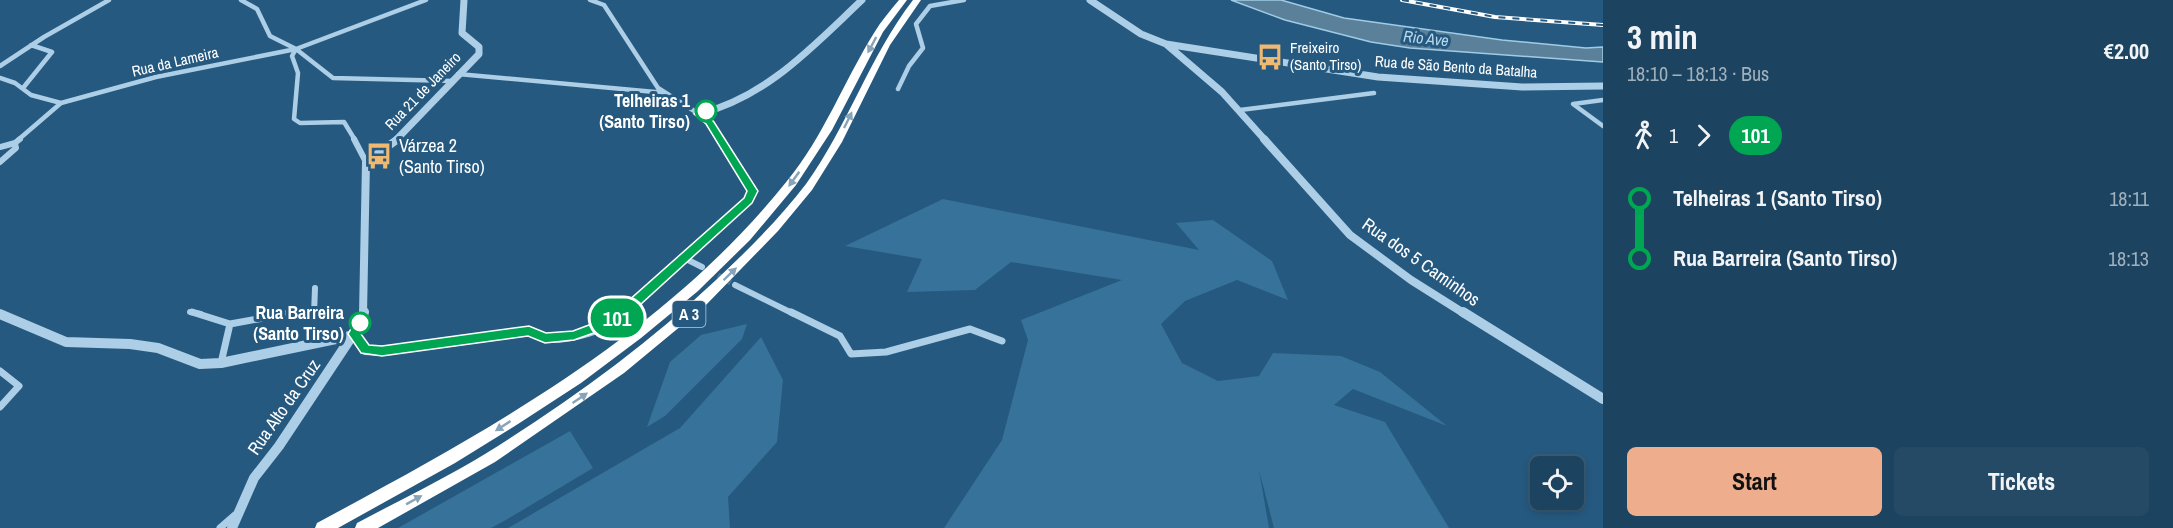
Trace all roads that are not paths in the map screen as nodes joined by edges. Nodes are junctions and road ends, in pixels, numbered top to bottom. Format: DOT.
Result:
graph roads {
  1 [pos="109,0"];
  2 [pos="242,0"];
  3 [pos="426,0"];
  4 [pos="464,0"];
  5 [pos="590,0"];
  6 [pos="862,0"];
  7 [pos="903,0"];
  8 [pos="917,0"];
  9 [pos="964,0"];
  10 [pos="1090,0"];
  11 [pos="605,3"];
  12 [pos="1166,44"];
  13 [pos="31,45"];
  14 [pos="296,49"];
  15 [pos="1212,51"];
  16 [pos="0,66"];
  17 [pos="1198,69"];
  18 [pos="458,74"];
  19 [pos="0,78"];
  20 [pos="453,81"];
  21 [pos="1603,86"];
  22 [pos="23,88"];
  23 [pos="898,89"];
  24 [pos="666,93"];
  25 [pos="1374,93"];
  26 [pos="1603,100"];
  27 [pos="61,103"];
  28 [pos="1240,110"];
  29 [pos="699,114"];
  30 [pos="1603,117"];
  31 [pos="1590,118"];
  32 [pos="1603,126"];
  33 [pos="15,142"];
  34 [pos="0,147"];
  35 [pos="0,162"];
  36 [pos="366,162"];
  37 [pos="684,258"];
  38 [pos="702,267"];
  39 [pos="735,285"];
  40 [pos="315,288"];
  41 [pos="314,309"];
  42 [pos="190,312"];
  43 [pos="0,314"];
  44 [pos="314,318"];
  45 [pos="230,324"];
  46 [pos="355,334"];
  47 [pos="1002,341"];
  48 [pos="221,363"];
  49 [pos="0,371"];
  50 [pos="1603,399"];
  51 [pos="0,407"];
  52 [pos="239,512"];
  53 [pos="220,528"];
  54 [pos="232,528"];
  55 [pos="323,528"];
  56 [pos="363,528"];
  1 -- 13 [label="street"];
  2 -- 14 [label="street"];
  3 -- 14 [label="street, Rua da Lameira"];
  4 -- 18 [label="street, Rua 21 de Janeiro"];
  5 -- 11 [label="street"];
  6 -- 29 [label="street"];
  7 -- 55 [label="highway, A 3, one-way"];
  56 -- 8 [label="highway, A 3, one-way"];
  9 -- 23 [label="street"];
  10 -- 12 [label="street"];
  11 -- 24 [label="street"];
  12 -- 15 [label="street, Rua de São Bento da Batalha"];
  12 -- 17 [label="street, Rua dos 5 Caminhos"];
  13 -- 16 [label="street"];
  13 -- 22 [label="street"];
  14 -- 20 [label="street"];
  14 -- 27 [label="street, Rua da Lameira"];
  14 -- 36 [label="street"];
  15 -- 17 [label="street"];
  15 -- 21 [label="street, Rua de São Bento da Batalha"];
  17 -- 28 [label="street, Rua dos 5 Caminhos"];
  18 -- 20 [label="street, Rua 21 de Janeiro"];
  18 -- 24 [label="street"];
  19 -- 22 [label="street"];
  20 -- 36 [label="street, Rua 21 de Janeiro"];
  22 -- 27 [label="street"];
  24 -- 29 [label="street"];
  25 -- 28 [label="street"];
  26 -- 31 [label="street"];
  27 -- 33 [label="street"];
  28 -- 50 [label="street, Rua dos 5 Caminhos"];
  29 -- 37 [label="street"];
  30 -- 31 [label="street"];
  31 -- 32 [label="street"];
  33 -- 34 [label="street"];
  33 -- 35 [label="street"];
  36 -- 46 [label="street, Rua Alto da Cruz"];
  37 -- 38 [label="street"];
  37 -- 46 [label="street"];
  39 -- 47 [label="street"];
  40 -- 41 [label="street"];
  41 -- 44 [label="street"];
  41 -- 45 [label="street"];
  42 -- 45 [label="street"];
  43 -- 48 [label="street"];
  45 -- 48 [label="street"];
  46 -- 48 [label="street"];
  46 -- 52 [label="street, Rua Alto da Cruz"];
  49 -- 51 [label="street"];
  52 -- 53 [label="street"];
  52 -- 54 [label="street, Rua Alto da Cruz"];
}
